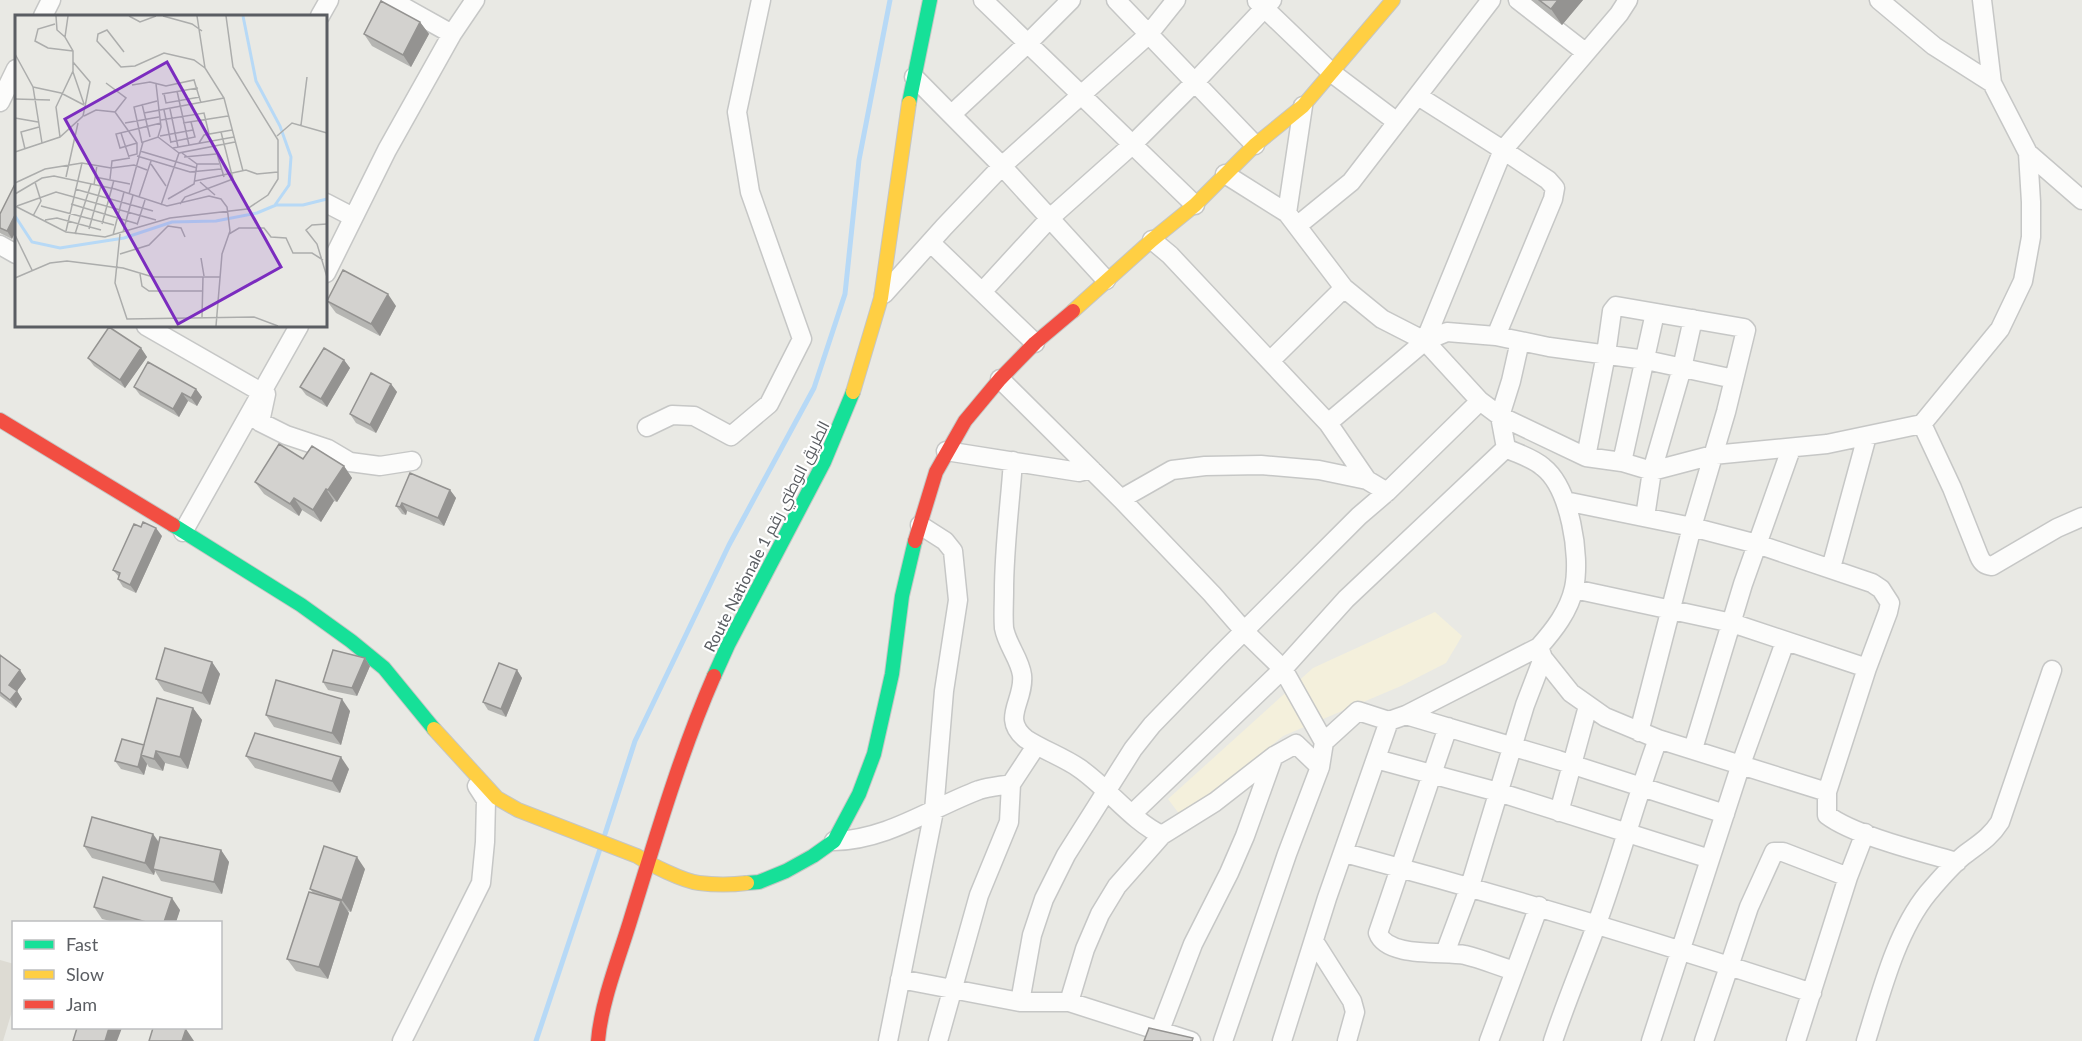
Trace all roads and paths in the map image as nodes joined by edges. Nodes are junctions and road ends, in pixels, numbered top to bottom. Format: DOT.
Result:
graph roads {
  1 [pos="51,0"];
  2 [pos="330,0"];
  3 [pos="391,0"];
  4 [pos="475,0"];
  5 [pos="761,0"];
  6 [pos="930,0"];
  7 [pos="983,0"];
  8 [pos="1071,0"];
  9 [pos="1116,0"];
  10 [pos="1176,0"];
  11 [pos="1393,0"];
  12 [pos="1491,0"];
  13 [pos="1518,0"];
  14 [pos="1628,0"];
  15 [pos="1879,0"];
  16 [pos="1982,0"];
  17 [pos="1264,3"];
  18 [pos="44,15"];
  19 [pos="321,15"];
  20 [pos="452,34"];
  21 [pos="1148,35"];
  22 [pos="1028,43"];
  23 [pos="1585,52"];
  24 [pos="15,71"];
  25 [pos="1332,74"];
  26 [pos="914,77"];
  27 [pos="1194,83"];
  28 [pos="1992,84"];
  29 [pos="1080,95"];
  30 [pos="1418,96"];
  31 [pos="0,102"];
  32 [pos="1303,106"];
  33 [pos="952,114"];
  34 [pos="1397,122"];
  35 [pos="1132,145"];
  36 [pos="1255,146"];
  37 [pos="1503,150"];
  38 [pos="2028,153"];
  39 [pos="1002,166"];
  40 [pos="1226,174"];
  41 [pos="2082,200"];
  42 [pos="327,203"];
  43 [pos="1196,205"];
  44 [pos="352,217"];
  45 [pos="1050,218"];
  46 [pos="1292,219"];
  47 [pos="1152,240"];
  48 [pos="931,243"];
  49 [pos="0,245"];
  50 [pos="15,253"];
  51 [pos="327,271"];
  52 [pos="1106,280"];
  53 [pos="1344,288"];
  54 [pos="982,292"];
  55 [pos="881,298"];
  56 [pos="1655,313"];
  57 [pos="1693,319"];
  58 [pos="150,327"];
  59 [pos="298,327"];
  60 [pos="1496,336"];
  61 [pos="1425,340"];
  62 [pos="1520,341"];
  63 [pos="1035,343"];
  64 [pos="1606,354"];
  65 [pos="1270,360"];
  66 [pos="1646,360"];
  67 [pos="1682,368"];
  68 [pos="1000,379"];
  69 [pos="1734,379"];
  70 [pos="265,384"];
  71 [pos="1480,401"];
  72 [pos="1500,416"];
  73 [pos="0,420"];
  74 [pos="1328,423"];
  75 [pos="1922,424"];
  76 [pos="647,427"];
  77 [pos="1867,436"];
  78 [pos="1506,448"];
  79 [pos="1791,448"];
  80 [pos="946,451"];
  81 [pos="1713,455"];
  82 [pos="1586,457"];
  83 [pos="412,461"];
  84 [pos="1013,461"];
  85 [pos="1622,462"];
  86 [pos="1090,469"];
  87 [pos="1652,471"];
  88 [pos="1367,480"];
  89 [pos="1387,492"];
  90 [pos="1120,499"];
  91 [pos="1565,501"];
  92 [pos="1645,517"];
  93 [pos="2082,517"];
  94 [pos="920,525"];
  95 [pos="1692,527"];
  96 [pos="183,532"];
  97 [pos="1757,544"];
  98 [pos="1831,568"];
  99 [pos="1574,589"];
  100 [pos="1672,609"];
  101 [pos="1732,622"];
  102 [pos="1245,632"];
  103 [pos="1785,642"];
  104 [pos="1541,652"];
  105 [pos="1866,668"];
  106 [pos="1283,669"];
  107 [pos="2052,670"];
  108 [pos="1588,706"];
  109 [pos="1398,718"];
  110 [pos="1448,727"];
  111 [pos="1640,732"];
  112 [pos="1658,739"];
  113 [pos="1324,742"];
  114 [pos="1036,746"];
  115 [pos="1511,747"];
  116 [pos="1693,750"];
  117 [pos="1274,756"];
  118 [pos="458,757"];
  119 [pos="1376,759"];
  120 [pos="1572,764"];
  121 [pos="1741,764"];
  122 [pos="1320,767"];
  123 [pos="1433,775"];
  124 [pos="1011,784"];
  125 [pos="1640,786"];
  126 [pos="1106,790"];
  127 [pos="1498,792"];
  128 [pos="1827,792"];
  129 [pos="934,811"];
  130 [pos="1559,812"];
  131 [pos="1132,814"];
  132 [pos="1725,814"];
  133 [pos="1626,832"];
  134 [pos="1865,833"];
  135 [pos="1162,835"];
  136 [pos="834,841"];
  137 [pos="1345,853"];
  138 [pos="1710,859"];
  139 [pos="642,860"];
  140 [pos="1957,862"];
  141 [pos="1401,868"];
  142 [pos="1848,877"];
  143 [pos="1470,886"];
  144 [pos="1539,906"];
  145 [pos="1597,925"];
  146 [pos="1314,941"];
  147 [pos="1680,949"];
  148 [pos="1445,953"];
  149 [pos="1729,965"];
  150 [pos="1515,971"];
  151 [pos="900,980"];
  152 [pos="952,989"];
  153 [pos="1812,993"];
  154 [pos="1020,1002"];
  155 [pos="1069,1002"];
  156 [pos="1160,1030"];
  157 [pos="402,1041"];
  158 [pos="598,1041"];
  159 [pos="888,1041"];
  160 [pos="938,1041"];
  161 [pos="1191,1041"];
  162 [pos="1223,1041"];
  163 [pos="1282,1041"];
  164 [pos="1347,1041"];
  165 [pos="1489,1041"];
  166 [pos="1553,1041"];
  167 [pos="1651,1041"];
  168 [pos="1704,1041"];
  169 [pos="1796,1041"];
  170 [pos="1866,1041"];
  1 -- 18 [label="street"];
  2 -- 19 [label="street"];
  3 -- 20 [label="street"];
  4 -- 20 [label="street"];
  5 -- 76 [label="street"];
  6 -- 26 [label="main road, Route Nationale الطريق الوطني رقم 1"];
  7 -- 22 [label="street"];
  8 -- 22 [label="street"];
  9 -- 21 [label="street"];
  10 -- 21 [label="street"];
  11 -- 25 [label="main road"];
  12 -- 30 [label="street"];
  13 -- 23 [label="street"];
  14 -- 23 [label="street"];
  15 -- 28 [label="street"];
  16 -- 28 [label="street"];
  17 -- 25 [label="street"];
  17 -- 27 [label="street"];
  20 -- 44 [label="street"];
  21 -- 27 [label="street"];
  21 -- 29 [label="street"];
  22 -- 29 [label="street"];
  22 -- 33 [label="street"];
  23 -- 37 [label="street"];
  24 -- 31 [label="street"];
  25 -- 32 [label="main road"];
  25 -- 34 [label="street"];
  26 -- 33 [label="street"];
  26 -- 55 [label="main road, Route Nationale الطريق الوطني رقم 1"];
  27 -- 35 [label="street"];
  27 -- 36 [label="street"];
  28 -- 38 [label="street"];
  29 -- 35 [label="street"];
  29 -- 39 [label="street"];
  30 -- 34 [label="street"];
  30 -- 37 [label="street"];
  32 -- 36 [label="main road"];
  32 -- 46 [label="street"];
  33 -- 39 [label="street"];
  34 -- 46 [label="street"];
  35 -- 43 [label="street"];
  35 -- 45 [label="street"];
  36 -- 40 [label="main road"];
  37 -- 60 [label="street"];
  37 -- 61 [label="street"];
  38 -- 41 [label="street"];
  38 -- 75 [label="street"];
  39 -- 45 [label="street"];
  39 -- 48 [label="street"];
  40 -- 43 [label="main road"];
  40 -- 46 [label="street"];
  42 -- 44 [label="street"];
  43 -- 47 [label="main road"];
  44 -- 51 [label="street"];
  45 -- 52 [label="street"];
  45 -- 54 [label="street"];
  46 -- 53 [label="street"];
  47 -- 52 [label="main road"];
  47 -- 65 [label="street"];
  48 -- 54 [label="street"];
  48 -- 55 [label="street"];
  49 -- 50 [label="street"];
  52 -- 63 [label="main road"];
  53 -- 61 [label="street"];
  53 -- 65 [label="street"];
  54 -- 63 [label="street"];
  55 -- 139 [label="main road, Route Nationale الطريق الوطني رقم 1"];
  56 -- 57 [label="street"];
  56 -- 64 [label="street"];
  56 -- 66 [label="street"];
  57 -- 67 [label="street"];
  57 -- 69 [label="street"];
  58 -- 70 [label="street"];
  59 -- 70 [label="street"];
  60 -- 61 [label="street"];
  60 -- 62 [label="street"];
  61 -- 71 [label="street"];
  61 -- 74 [label="street"];
  62 -- 64 [label="street"];
  62 -- 72 [label="street"];
  63 -- 68 [label="main road"];
  64 -- 66 [label="street"];
  64 -- 82 [label="street"];
  65 -- 74 [label="street"];
  66 -- 67 [label="street"];
  66 -- 85 [label="street"];
  67 -- 69 [label="street"];
  67 -- 87 [label="street"];
  68 -- 80 [label="main road"];
  68 -- 86 [label="street"];
  69 -- 81 [label="street"];
  70 -- 83 [label="street"];
  70 -- 96 [label="street"];
  71 -- 72 [label="street"];
  71 -- 89 [label="street"];
  72 -- 78 [label="street"];
  72 -- 82 [label="street"];
  73 -- 96 [label="main road"];
  74 -- 88 [label="street"];
  75 -- 77 [label="street"];
  75 -- 93 [label="street"];
  77 -- 79 [label="street"];
  77 -- 98 [label="street"];
  78 -- 91 [label="street"];
  78 -- 106 [label="street"];
  79 -- 81 [label="street"];
  79 -- 97 [label="street"];
  80 -- 84 [label="street"];
  80 -- 94 [label="main road"];
  81 -- 87 [label="street"];
  81 -- 95 [label="street"];
  82 -- 85 [label="street"];
  84 -- 86 [label="street"];
  84 -- 114 [label="street"];
  85 -- 87 [label="street"];
  86 -- 90 [label="street"];
  87 -- 92 [label="street"];
  88 -- 89 [label="street"];
  88 -- 90 [label="street"];
  89 -- 102 [label="street"];
  90 -- 102 [label="street"];
  91 -- 92 [label="street"];
  91 -- 99 [label="street"];
  92 -- 95 [label="street"];
  94 -- 129 [label="street"];
  94 -- 136 [label="main road"];
  95 -- 97 [label="street"];
  95 -- 100 [label="street"];
  96 -- 118 [label="main road"];
  97 -- 98 [label="street"];
  97 -- 101 [label="street"];
  98 -- 105 [label="street"];
  99 -- 100 [label="street"];
  99 -- 104 [label="street"];
  100 -- 101 [label="street"];
  100 -- 111 [label="street"];
  101 -- 103 [label="street"];
  101 -- 116 [label="street"];
  102 -- 106 [label="street"];
  102 -- 126 [label="street"];
  103 -- 105 [label="street"];
  103 -- 121 [label="street"];
  104 -- 108 [label="street"];
  104 -- 109 [label="street"];
  104 -- 115 [label="street"];
  105 -- 128 [label="street"];
  106 -- 113 [label="street"];
  106 -- 131 [label="street"];
  107 -- 140 [label="street"];
  108 -- 111 [label="street"];
  108 -- 120 [label="street"];
  109 -- 110 [label="street"];
  109 -- 113 [label="street"];
  109 -- 119 [label="street"];
  110 -- 115 [label="street"];
  110 -- 123 [label="street"];
  111 -- 112 [label="street"];
  112 -- 116 [label="street"];
  112 -- 125 [label="street"];
  113 -- 122 [label="street"];
  114 -- 124 [label="street"];
  114 -- 126 [label="street"];
  115 -- 120 [label="street"];
  115 -- 127 [label="street"];
  116 -- 121 [label="street"];
  117 -- 122 [label="street"];
  117 -- 135 [label="street"];
  117 -- 156 [label="street"];
  118 -- 139 [label="main road"];
  118 -- 157 [label="street"];
  119 -- 123 [label="street"];
  119 -- 137 [label="street"];
  120 -- 125 [label="street"];
  120 -- 130 [label="street"];
  121 -- 128 [label="street"];
  121 -- 132 [label="street"];
  122 -- 162 [label="street"];
  123 -- 127 [label="street"];
  123 -- 141 [label="street"];
  124 -- 129 [label="street"];
  124 -- 152 [label="street"];
  125 -- 132 [label="street"];
  125 -- 133 [label="street"];
  126 -- 131 [label="street"];
  126 -- 154 [label="street"];
  127 -- 130 [label="street"];
  127 -- 143 [label="street"];
  128 -- 134 [label="street"];
  129 -- 136 [label="street"];
  129 -- 151 [label="street"];
  130 -- 133 [label="street"];
  131 -- 135 [label="street"];
  132 -- 138 [label="street"];
  133 -- 138 [label="street"];
  133 -- 145 [label="street"];
  134 -- 140 [label="street"];
  134 -- 142 [label="street"];
  135 -- 155 [label="street"];
  136 -- 139 [label="main road"];
  137 -- 141 [label="street"];
  137 -- 146 [label="street"];
  138 -- 147 [label="street"];
  139 -- 158 [label="main road, Route Nationale الطريق الوطني رقم 1"];
  140 -- 170 [label="street"];
  141 -- 143 [label="street"];
  141 -- 148 [label="street"];
  142 -- 149 [label="street"];
  142 -- 153 [label="street"];
  143 -- 144 [label="street"];
  143 -- 148 [label="street"];
  144 -- 145 [label="street"];
  144 -- 150 [label="street"];
  145 -- 147 [label="street"];
  145 -- 166 [label="street"];
  146 -- 163 [label="street"];
  146 -- 164 [label="street"];
  147 -- 149 [label="street"];
  147 -- 167 [label="street"];
  148 -- 150 [label="street"];
  149 -- 153 [label="street"];
  149 -- 168 [label="street"];
  150 -- 165 [label="street"];
  151 -- 152 [label="street"];
  151 -- 159 [label="street"];
  152 -- 154 [label="street"];
  152 -- 160 [label="street"];
  153 -- 169 [label="street"];
  154 -- 155 [label="street"];
  155 -- 156 [label="street"];
  156 -- 161 [label="street"];
}
